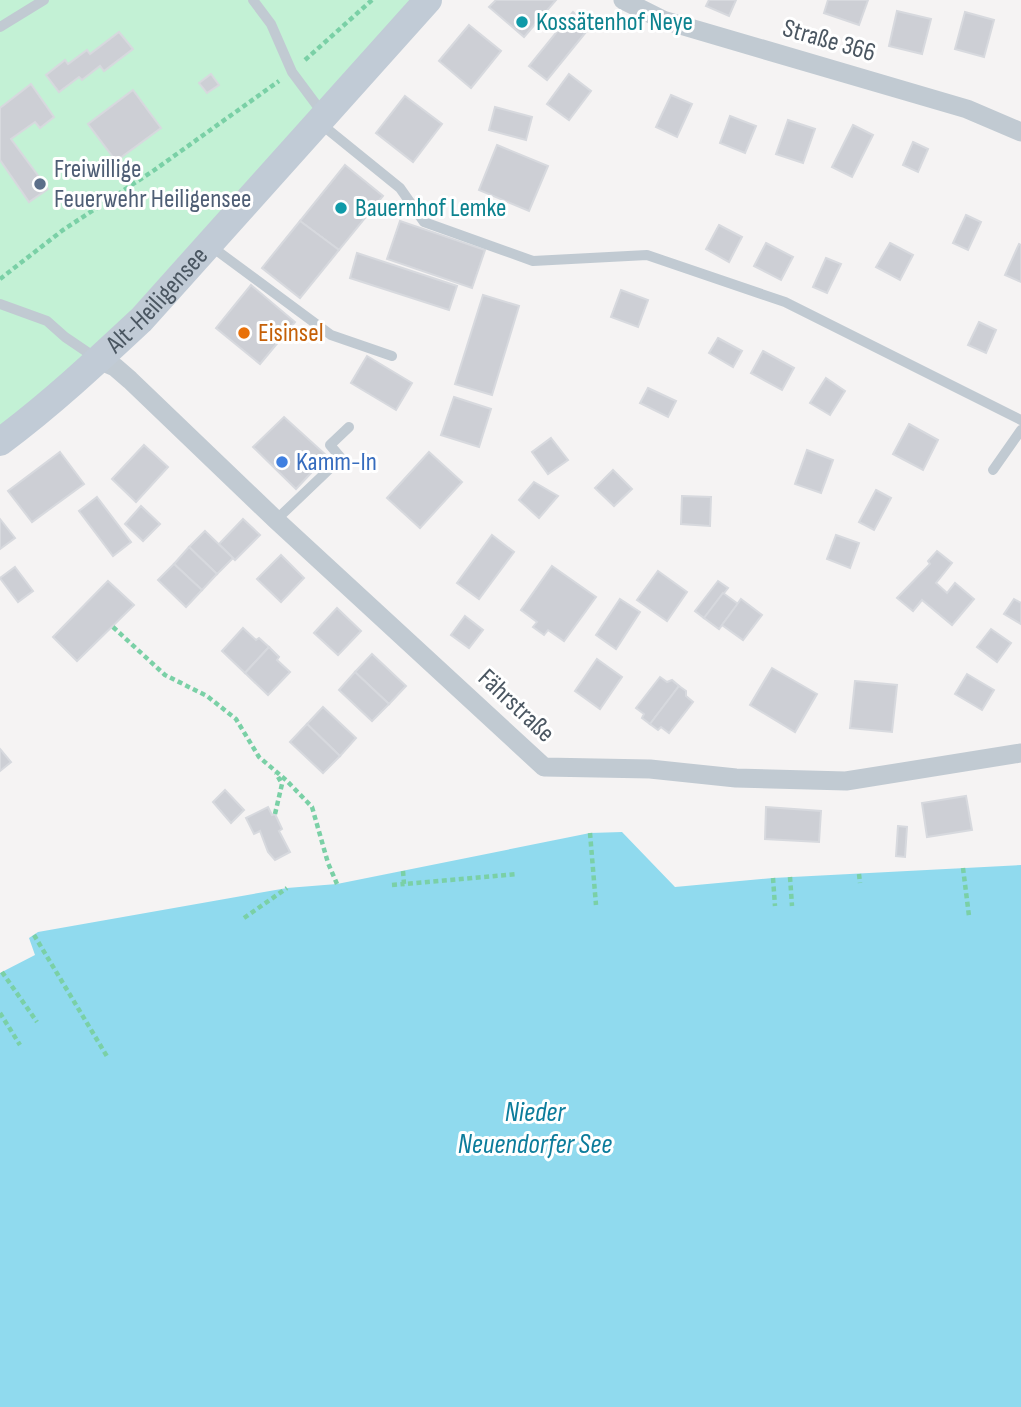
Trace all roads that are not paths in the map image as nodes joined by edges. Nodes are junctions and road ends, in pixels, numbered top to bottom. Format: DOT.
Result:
graph roads {
  1 [pos="44,0"];
  2 [pos="253,0"];
  3 [pos="428,0"];
  4 [pos="622,0"];
  5 [pos="0,27"];
  6 [pos="321,119"];
  7 [pos="1021,132"];
  8 [pos="208,243"];
  9 [pos="0,304"];
  10 [pos="392,356"];
  11 [pos="99,360"];
  12 [pos="1021,420"];
  13 [pos="349,426"];
  14 [pos="1021,429"];
  15 [pos="0,442"];
  16 [pos="993,470"];
  17 [pos="276,520"];
  18 [pos="1021,753"];
  1 -- 5 [label="lane"];
  2 -- 6 [label="lane"];
  3 -- 6 [label="main road, Alt-Heiligensee"];
  4 -- 7 [label="street, Straße 366"];
  6 -- 8 [label="main road, Alt-Heiligensee"];
  6 -- 12 [label="lane"];
  8 -- 10 [label="lane"];
  8 -- 11 [label="main road, Alt-Heiligensee"];
  9 -- 11 [label="lane, Alt-Heiligensee"];
  11 -- 15 [label="main road, Alt-Heiligensee"];
  11 -- 17 [label="street, Fährstraße"];
  13 -- 17 [label="lane"];
  14 -- 16 [label="lane"];
  17 -- 18 [label="street, Fährstraße"];
}
